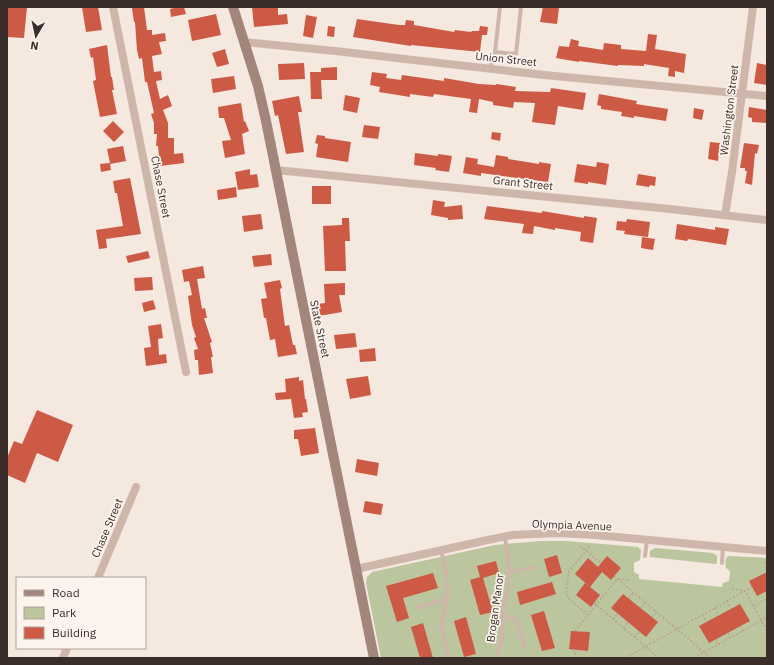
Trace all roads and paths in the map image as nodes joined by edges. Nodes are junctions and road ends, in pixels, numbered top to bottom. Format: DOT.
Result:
graph roads {
  1 [pos="113,7"];
  2 [pos="233,7"];
  3 [pos="500,7"];
  4 [pos="521,7"];
  5 [pos="753,7"];
  6 [pos="244,42"];
  7 [pos="494,52"];
  8 [pos="490,69"];
  9 [pos="742,93"];
  10 [pos="767,96"];
  11 [pos="276,170"];
  12 [pos="725,215"];
  13 [pos="767,220"];
  14 [pos="186,372"];
  15 [pos="136,487"];
  16 [pos="505,537"];
  17 [pos="646,540"];
  18 [pos="580,546"];
  19 [pos="590,546"];
  20 [pos="723,547"];
  21 [pos="441,549"];
  22 [pos="586,551"];
  23 [pos="767,551"];
  24 [pos="645,556"];
  25 [pos="764,562"];
  26 [pos="601,563"];
  27 [pos="722,564"];
  28 [pos="535,567"];
  29 [pos="767,568"];
  30 [pos="356,569"];
  31 [pos="510,572"];
  32 [pos="614,576"];
  33 [pos="98,577"];
  34 [pos="617,579"];
  35 [pos="629,580"];
  36 [pos="752,587"];
  37 [pos="732,589"];
  38 [pos="745,591"];
  39 [pos="634,592"];
  40 [pos="629,598"];
  41 [pos="447,599"];
  42 [pos="767,599"];
  43 [pos="727,601"];
  44 [pos="645,602"];
  45 [pos="595,604"];
  46 [pos="754,606"];
  47 [pos="416,608"];
  48 [pos="641,608"];
  49 [pos="715,608"];
  50 [pos="731,608"];
  51 [pos="657,612"];
  52 [pos="618,613"];
  53 [pos="502,615"];
  54 [pos="588,615"];
  55 [pos="702,615"];
  56 [pos="718,615"];
  57 [pos="652,617"];
  58 [pos="767,617"];
  59 [pos="613,619"];
  60 [pos="761,620"];
  61 [pos="628,622"];
  62 [pos="706,622"];
  63 [pos="740,626"];
  64 [pos="624,628"];
  65 [pos="677,629"];
  66 [pos="767,630"];
  67 [pos="575,631"];
  68 [pos="640,631"];
  69 [pos="743,631"];
  70 [pos="728,633"];
  71 [pos="635,637"];
  72 [pos="730,638"];
  73 [pos="716,639"];
  74 [pos="718,644"];
  75 [pos="646,647"];
  76 [pos="525,648"];
  77 [pos="572,650"];
  78 [pos="704,652"];
  79 [pos="632,654"];
  80 [pos="374,658"];
  81 [pos="449,658"];
  82 [pos="495,658"];
  83 [pos="577,658"];
  84 [pos="625,658"];
  85 [pos="634,658"];
  86 [pos="659,658"];
  87 [pos="694,658"];
  88 [pos="711,658"];
  1 -- 14 [label="street, Chase Street"];
  2 -- 6 [label="main road, State Street"];
  3 -- 7 [label="lane"];
  4 -- 7 [label="lane"];
  5 -- 9 [label="street, Washington Street"];
  6 -- 8 [label="street, Union Street"];
  6 -- 11 [label="main road, State Street"];
  7 -- 8 [label="lane"];
  8 -- 9 [label="street, Union Street"];
  9 -- 10 [label="street, Union Street"];
  9 -- 12 [label="street, Washington Street"];
  11 -- 12 [label="street, Grant Street"];
  11 -- 30 [label="main road, State Street"];
  12 -- 13 [label="street, Grant Street"];
  15 -- 33 [label="street, Chase Street"];
  16 -- 17 [label="street, Olympia Avenue"];
  16 -- 21 [label="street, Olympia Avenue"];
  16 -- 31 [label="lane, Brogan Manor"];
  17 -- 20 [label="street, Olympia Avenue"];
  17 -- 24 [label="lane"];
  18 -- 22 [label="path"];
  19 -- 22 [label="path"];
  20 -- 23 [label="street, Olympia Avenue"];
  20 -- 27 [label="lane"];
  21 -- 30 [label="street, Olympia Avenue"];
  21 -- 41 [label="lane"];
  22 -- 26 [label="path"];
  22 -- 54 [label="path"];
  25 -- 29 [label="path"];
  28 -- 31 [label="lane"];
  30 -- 80 [label="main road, State Street"];
  31 -- 53 [label="lane, Brogan Manor"];
  32 -- 34 [label="path"];
  34 -- 35 [label="path"];
  34 -- 39 [label="path"];
  34 -- 45 [label="path"];
  36 -- 38 [label="path"];
  37 -- 38 [label="path"];
  38 -- 43 [label="path"];
  38 -- 46 [label="path"];
  39 -- 40 [label="path"];
  39 -- 44 [label="path"];
  41 -- 47 [label="lane"];
  41 -- 81 [label="lane"];
  42 -- 46 [label="path"];
  43 -- 49 [label="path"];
  43 -- 50 [label="path"];
  44 -- 48 [label="path"];
  44 -- 51 [label="path"];
  45 -- 54 [label="path"];
  45 -- 59 [label="path"];
  46 -- 60 [label="path"];
  49 -- 55 [label="path"];
  49 -- 56 [label="path"];
  51 -- 57 [label="path"];
  51 -- 65 [label="path"];
  52 -- 59 [label="path"];
  53 -- 76 [label="lane"];
  53 -- 82 [label="lane, Brogan Manor"];
  54 -- 67 [label="path"];
  55 -- 62 [label="path"];
  55 -- 65 [label="path"];
  58 -- 60 [label="path"];
  59 -- 64 [label="path"];
  60 -- 66 [label="path"];
  60 -- 69 [label="path"];
  61 -- 64 [label="path"];
  63 -- 69 [label="path"];
  64 -- 71 [label="path"];
  65 -- 75 [label="path"];
  65 -- 78 [label="path"];
  68 -- 71 [label="path"];
  69 -- 72 [label="path"];
  70 -- 72 [label="path"];
  71 -- 75 [label="path"];
  72 -- 74 [label="path"];
  73 -- 74 [label="path"];
  74 -- 78 [label="path"];
  75 -- 79 [label="path"];
  75 -- 86 [label="path"];
  77 -- 83 [label="path"];
  78 -- 87 [label="path"];
  78 -- 88 [label="path"];
  79 -- 84 [label="path"];
  79 -- 85 [label="path"];
}
